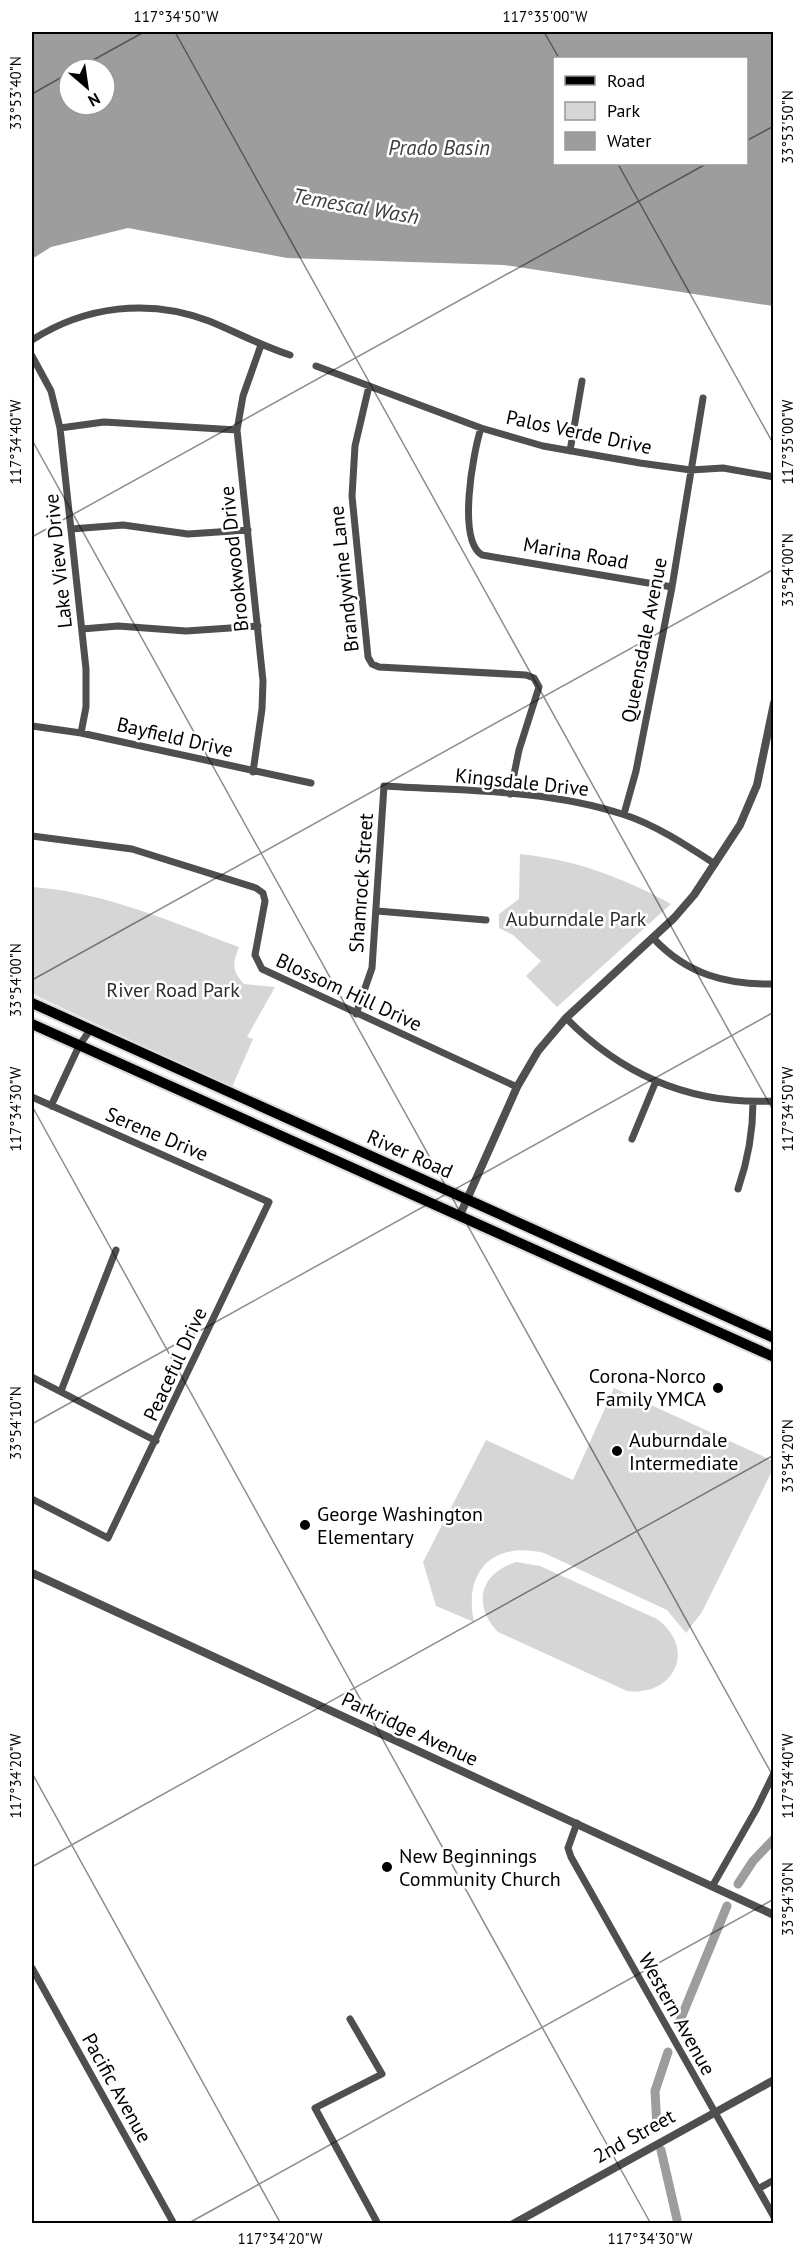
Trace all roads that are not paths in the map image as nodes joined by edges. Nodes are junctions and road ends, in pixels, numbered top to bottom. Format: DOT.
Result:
graph roads {
  1 [pos="32,340"];
  2 [pos="261,345"];
  3 [pos="32,356"];
  4 [pos="290,356"];
  5 [pos="316,366"];
  6 [pos="582,381"];
  7 [pos="369,386"];
  8 [pos="703,398"];
  9 [pos="60,428"];
  10 [pos="482,428"];
  11 [pos="237,430"];
  12 [pos="570,451"];
  13 [pos="691,470"];
  14 [pos="774,477"];
  15 [pos="71,530"];
  16 [pos="248,530"];
  17 [pos="672,586"];
  18 [pos="258,626"];
  19 [pos="82,629"];
  20 [pos="774,703"];
  21 [pos="32,726"];
  22 [pos="81,733"];
  23 [pos="253,772"];
  24 [pos="311,783"];
  25 [pos="384,786"];
  26 [pos="510,794"];
  27 [pos="624,814"];
  28 [pos="32,836"];
  29 [pos="715,864"];
  30 [pos="377,910"];
  31 [pos="486,920"];
  32 [pos="654,939"];
  33 [pos="774,984"];
  34 [pos="32,1003"];
  35 [pos="356,1014"];
  36 [pos="566,1018"];
  37 [pos="32,1024"];
  38 [pos="90,1030"];
  39 [pos="79,1046"];
  40 [pos="656,1081"];
  41 [pos="517,1087"];
  42 [pos="32,1097"];
  43 [pos="774,1101"];
  44 [pos="753,1102"];
  45 [pos="51,1106"];
  46 [pos="632,1139"];
  47 [pos="738,1189"];
  48 [pos="466,1200"];
  49 [pos="269,1203"];
  50 [pos="460,1215"];
  51 [pos="116,1250"];
  52 [pos="774,1338"];
  53 [pos="774,1357"];
  54 [pos="32,1377"];
  55 [pos="61,1391"];
  56 [pos="156,1441"];
  57 [pos="32,1499"];
  58 [pos="32,1573"];
  59 [pos="774,1773"];
  60 [pos="577,1823"];
  61 [pos="713,1885"];
  62 [pos="774,1915"];
  63 [pos="32,1968"];
  64 [pos="350,2019"];
  65 [pos="774,2080"];
  66 [pos="713,2112"];
  67 [pos="774,2180"];
  68 [pos="758,2189"];
  69 [pos="774,2217"];
  70 [pos="174,2223"];
  71 [pos="378,2223"];
  72 [pos="513,2223"];
  1 -- 2 [label="street"];
  2 -- 4 [label="street"];
  2 -- 11 [label="street, Brookwood Drive"];
  3 -- 9 [label="street, Lake View Drive"];
  5 -- 7 [label="street, Palos Verde Drive"];
  6 -- 12 [label="street"];
  7 -- 10 [label="street, Palos Verde Drive"];
  7 -- 26 [label="street, Brandywine Lane"];
  8 -- 13 [label="street, Queensdale Avenue"];
  9 -- 11 [label="street"];
  9 -- 15 [label="street, Lake View Drive"];
  10 -- 12 [label="street, Palos Verde Drive"];
  10 -- 17 [label="street, Marina Road"];
  11 -- 16 [label="street, Brookwood Drive"];
  12 -- 13 [label="street, Palos Verde Drive"];
  13 -- 14 [label="street, Palos Verde Drive"];
  13 -- 17 [label="street, Queensdale Avenue"];
  15 -- 16 [label="street"];
  15 -- 19 [label="street, Lake View Drive"];
  16 -- 18 [label="street, Brookwood Drive"];
  17 -- 27 [label="street, Queensdale Avenue"];
  18 -- 19 [label="street"];
  18 -- 23 [label="street, Brookwood Drive"];
  19 -- 22 [label="street, Lake View Drive"];
  20 -- 29 [label="street"];
  21 -- 22 [label="street, Bayfield Drive"];
  22 -- 23 [label="street, Bayfield Drive"];
  23 -- 24 [label="street, Bayfield Drive"];
  25 -- 26 [label="street, Kingsdale Drive"];
  25 -- 30 [label="street, Shamrock Street"];
  26 -- 27 [label="street, Kingsdale Drive"];
  27 -- 29 [label="street, Kingsdale Drive"];
  28 -- 35 [label="street, Blossom Hill Drive"];
  29 -- 32 [label="street"];
  30 -- 31 [label="street"];
  30 -- 35 [label="street, Shamrock Street"];
  32 -- 33 [label="street"];
  32 -- 36 [label="street"];
  34 -- 38 [label="main road, River Road"];
  35 -- 41 [label="street, Blossom Hill Drive"];
  36 -- 40 [label="street"];
  36 -- 41 [label="street"];
  37 -- 39 [label="main road, River Road"];
  38 -- 39 [label="street"];
  38 -- 48 [label="main road, River Road"];
  39 -- 45 [label="street"];
  39 -- 50 [label="main road, River Road"];
  40 -- 44 [label="street"];
  40 -- 46 [label="street"];
  41 -- 48 [label="street"];
  42 -- 45 [label="street, Serene Drive"];
  43 -- 44 [label="street"];
  44 -- 47 [label="street"];
  45 -- 49 [label="street, Serene Drive"];
  48 -- 50 [label="street"];
  48 -- 52 [label="main road, River Road"];
  49 -- 56 [label="street, Peaceful Drive"];
  50 -- 53 [label="main road, River Road"];
  51 -- 55 [label="street"];
  54 -- 55 [label="street"];
  55 -- 56 [label="street"];
  56 -- 57 [label="street, Peaceful Drive"];
  58 -- 60 [label="street, Parkridge Avenue"];
  59 -- 61 [label="street"];
  60 -- 61 [label="street, Parkridge Avenue"];
  60 -- 66 [label="street, Western Avenue"];
  61 -- 62 [label="street, Parkridge Avenue"];
  63 -- 70 [label="street, Pacific Avenue"];
  64 -- 71 [label="street"];
  65 -- 66 [label="street, 2nd Street"];
  66 -- 68 [label="street, Western Avenue"];
  66 -- 72 [label="street, 2nd Street"];
  67 -- 68 [label="street"];
  68 -- 69 [label="street, Western Avenue"];
}
